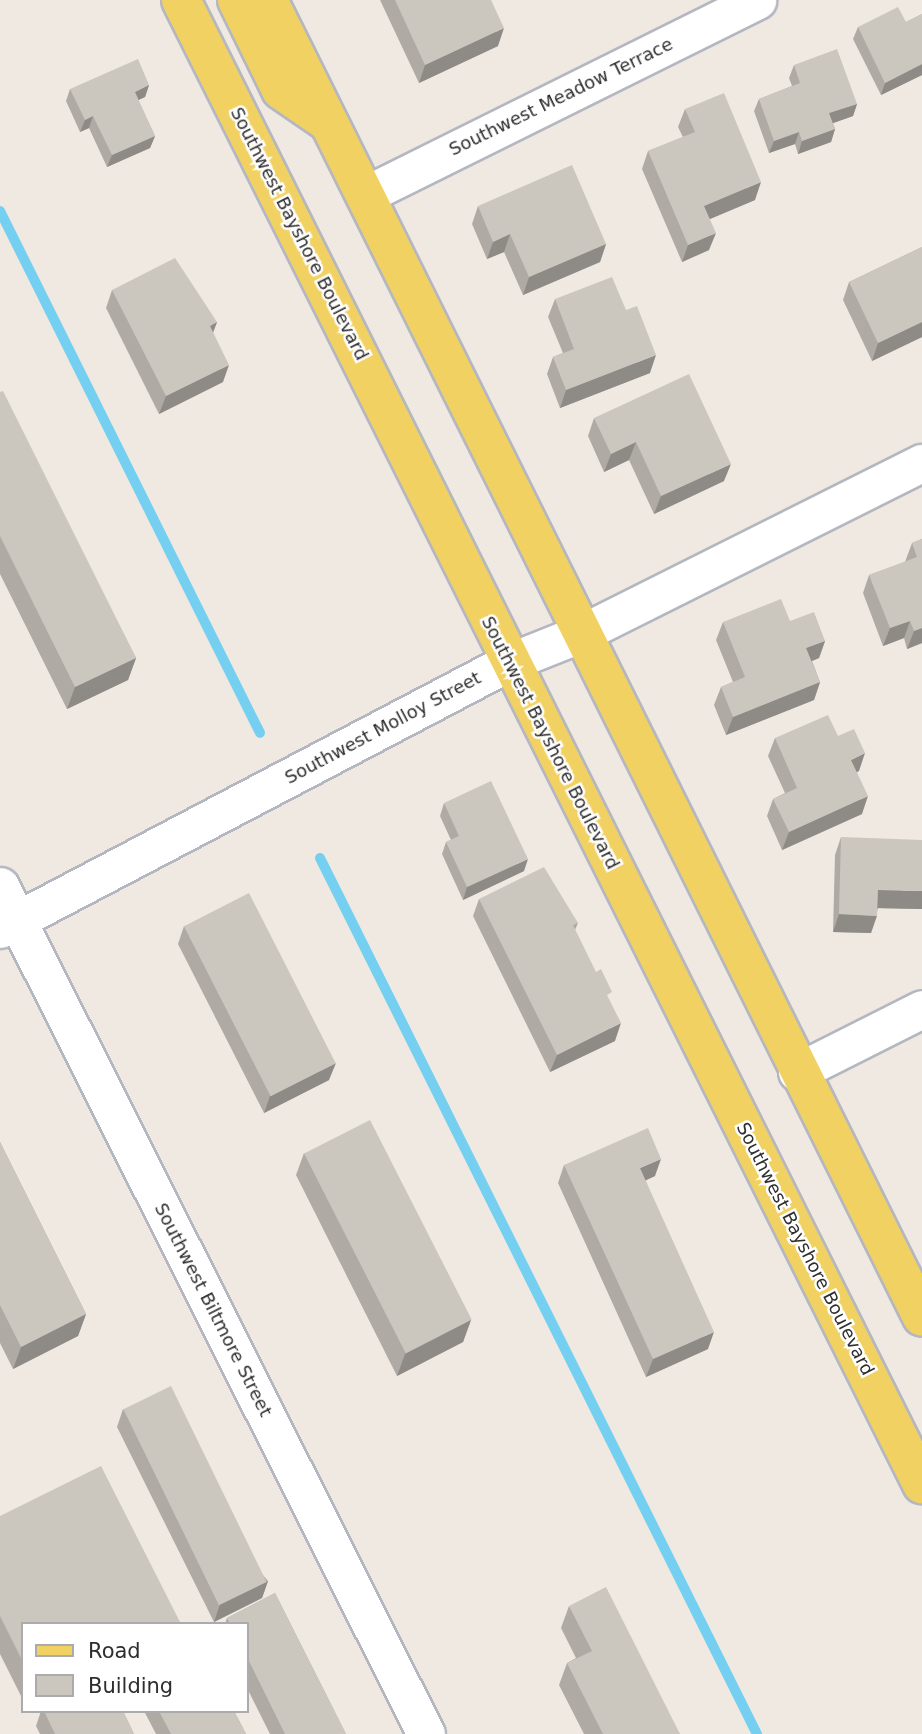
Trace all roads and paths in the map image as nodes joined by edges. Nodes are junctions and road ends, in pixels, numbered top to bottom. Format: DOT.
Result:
graph roads {
  1 [pos="181,0"];
  2 [pos="237,0"];
  3 [pos="268,0"];
  4 [pos="757,0"];
  5 [pos="330,124"];
  6 [pos="365,195"];
  7 [pos="922,463"];
  8 [pos="582,633"];
  9 [pos="509,662"];
  10 [pos="0,886"];
  11 [pos="9,925"];
  12 [pos="922,1009"];
  13 [pos="797,1072"];
  14 [pos="775,1189"];
  15 [pos="922,1317"];
  16 [pos="922,1434"];
  17 [pos="922,1484"];
  18 [pos="426,1734"];
  1 -- 9 [label="main road, Southwest Bayshore Boulevard"];
  2 -- 5 [label="main road"];
  3 -- 5 [label="main road"];
  4 -- 6 [label="street, Southwest Meadow Terrace"];
  5 -- 6 [label="main road"];
  6 -- 8 [label="main road"];
  7 -- 8 [label="street, Southwest Molloy Street"];
  8 -- 9 [label="street, Southwest Molloy Street"];
  8 -- 13 [label="main road"];
  9 -- 11 [label="street, Southwest Molloy Street"];
  9 -- 14 [label="main road, Southwest Bayshore Boulevard"];
  10 -- 11 [label="street, Southwest Biltmore Street"];
  11 -- 18 [label="street, Southwest Biltmore Street"];
  12 -- 13 [label="street"];
  13 -- 15 [label="main road"];
  14 -- 16 [label="main road"];
  14 -- 17 [label="main road, Southwest Bayshore Boulevard"];
}
